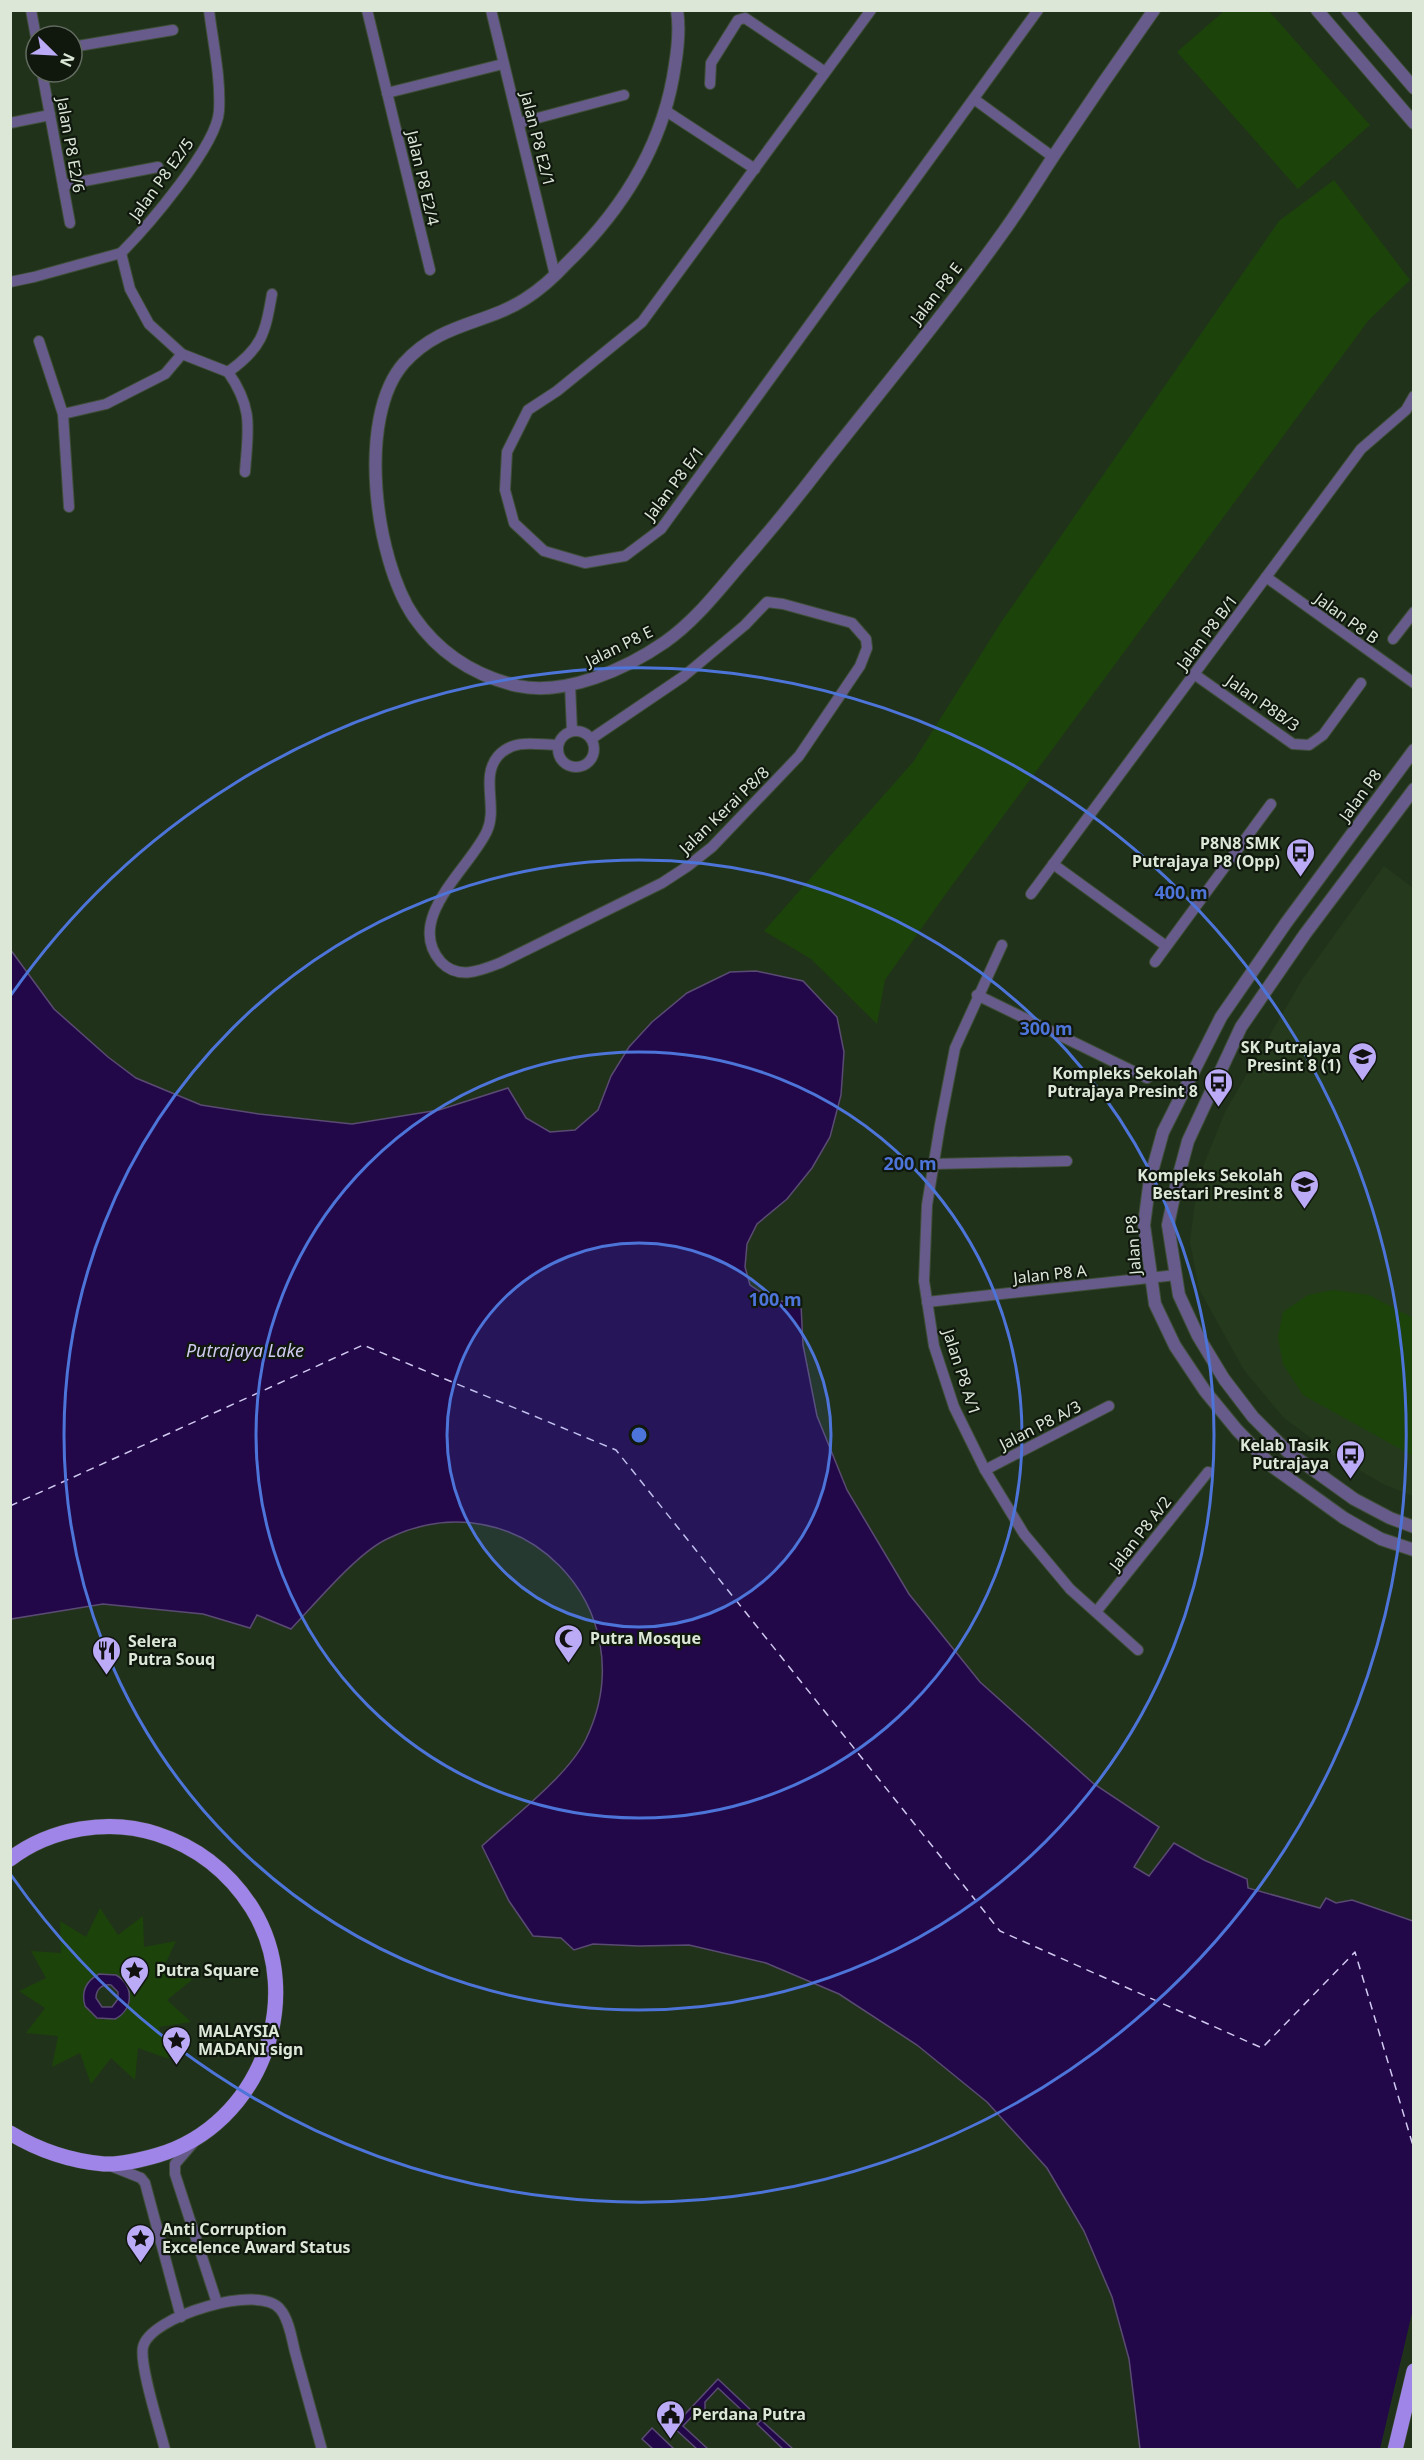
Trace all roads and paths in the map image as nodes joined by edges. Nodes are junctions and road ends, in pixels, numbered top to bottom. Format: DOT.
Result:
graph roads {
  1 [pos="209,10"];
  2 [pos="367,10"];
  3 [pos="492,10"];
  4 [pos="677,10"];
  5 [pos="871,10"];
  6 [pos="1038,10"];
  7 [pos="1154,10"];
  8 [pos="1317,10"];
  9 [pos="1347,10"];
  10 [pos="173,30"];
  11 [pos="84,45"];
  12 [pos="503,64"];
  13 [pos="825,72"];
  14 [pos="44,84"];
  15 [pos="710,84"];
  16 [pos="1413,88"];
  17 [pos="387,93"];
  18 [pos="624,95"];
  19 [pos="974,99"];
  20 [pos="666,111"];
  21 [pos="50,115"];
  22 [pos="10,123"];
  23 [pos="519,123"];
  24 [pos="1413,123"];
  25 [pos="1053,158"];
  26 [pos="158,167"];
  27 [pos="755,168"];
  28 [pos="63,185"];
  29 [pos="70,223"];
  30 [pos="120,253"];
  31 [pos="430,270"];
  32 [pos="555,275"];
  33 [pos="10,282"];
  34 [pos="272,294"];
  35 [pos="39,341"];
  36 [pos="182,354"];
  37 [pos="228,372"];
  38 [pos="1413,396"];
  39 [pos="1410,412"];
  40 [pos="63,414"];
  41 [pos="245,472"];
  42 [pos="69,507"];
  43 [pos="1266,577"];
  44 [pos="1413,612"];
  45 [pos="1393,639"];
  46 [pos="1194,674"];
  47 [pos="1361,683"];
  48 [pos="570,684"];
  49 [pos="1413,684"];
  50 [pos="572,731"];
  51 [pos="591,739"];
  52 [pos="558,745"];
  53 [pos="1413,750"];
  54 [pos="1413,789"];
  55 [pos="1271,804"];
  56 [pos="1053,864"];
  57 [pos="1031,894"];
  58 [pos="1002,945"];
  59 [pos="1166,946"];
  60 [pos="1155,962"];
  61 [pos="977,995"];
  62 [pos="1147,1078"];
  63 [pos="1067,1161"];
  64 [pos="933,1164"];
  65 [pos="1176,1275"];
  66 [pos="1151,1278"];
  67 [pos="927,1302"];
  68 [pos="1109,1406"];
  69 [pos="985,1470"];
  70 [pos="1208,1472"];
  71 [pos="1413,1527"];
  72 [pos="1413,1550"];
  73 [pos="1096,1612"];
  74 [pos="1138,1650"];
  75 [pos="10,1859"];
  76 [pos="10,2133"];
  77 [pos="198,2137"];
  78 [pos="106,2164"];
  79 [pos="217,2303"];
  80 [pos="181,2317"];
  81 [pos="1413,2371"];
  82 [pos="165,2450"];
  83 [pos="322,2450"];
  84 [pos="1395,2450"];
  1 -- 30 [label="street, Jalan P8 E2/5"];
  2 -- 17 [label="street, Jalan P8 E2/4"];
  3 -- 12 [label="street, Jalan P8 E2/1"];
  4 -- 20 [label="street, Jalan P8 E"];
  5 -- 13 [label="street, Jalan P8 E/1"];
  6 -- 19 [label="street, Jalan P8 E/1"];
  7 -- 25 [label="street, Jalan P8 E"];
  8 -- 24 [label="street"];
  9 -- 16 [label="street"];
  10 -- 11 [label="street"];
  12 -- 17 [label="street"];
  12 -- 23 [label="street, Jalan P8 E2/1"];
  13 -- 15 [label="street"];
  13 -- 27 [label="street, Jalan P8 E/1"];
  14 -- 21 [label="street, Jalan P8 E2/6"];
  17 -- 31 [label="street, Jalan P8 E2/4"];
  18 -- 23 [label="street"];
  19 -- 25 [label="street"];
  19 -- 27 [label="street, Jalan P8 E/1"];
  20 -- 27 [label="street"];
  20 -- 32 [label="street, Jalan P8 E"];
  21 -- 22 [label="street"];
  21 -- 28 [label="street, Jalan P8 E2/6"];
  23 -- 32 [label="street, Jalan P8 E2/1"];
  25 -- 48 [label="street, Jalan P8 E"];
  26 -- 28 [label="street"];
  28 -- 29 [label="street, Jalan P8 E2/6"];
  30 -- 33 [label="street"];
  30 -- 36 [label="street"];
  32 -- 48 [label="street, Jalan P8 E"];
  34 -- 37 [label="street"];
  35 -- 40 [label="street"];
  36 -- 37 [label="street"];
  36 -- 40 [label="street"];
  37 -- 41 [label="street"];
  38 -- 39 [label="street, Jalan P8 B/1"];
  39 -- 43 [label="street, Jalan P8 B/1"];
  40 -- 42 [label="street"];
  43 -- 46 [label="street, Jalan P8 B/1"];
  43 -- 49 [label="street, Jalan P8 B"];
  44 -- 45 [label="street"];
  46 -- 47 [label="street, Jalan P8B/3"];
  46 -- 56 [label="street, Jalan P8 B/1"];
  48 -- 50 [label="street"];
  50 -- 51 [label="street"];
  50 -- 52 [label="street"];
  51 -- 52 [label="street"];
  51 -- 52 [label="street, Jalan Kerai P8/8"];
  53 -- 66 [label="street, Jalan P8"];
  54 -- 65 [label="street"];
  55 -- 59 [label="street"];
  56 -- 57 [label="street, Jalan P8 B/1"];
  56 -- 59 [label="street"];
  58 -- 61 [label="street, Jalan P8 A/1"];
  59 -- 60 [label="street"];
  61 -- 62 [label="street"];
  61 -- 64 [label="street, Jalan P8 A/1"];
  63 -- 64 [label="street"];
  64 -- 67 [label="street, Jalan P8 A/1"];
  65 -- 66 [label="street, Jalan P8 A"];
  65 -- 71 [label="street"];
  66 -- 67 [label="street, Jalan P8 A"];
  66 -- 72 [label="street, Jalan P8"];
  67 -- 69 [label="street, Jalan P8 A/1"];
  68 -- 69 [label="street, Jalan P8 A/3"];
  69 -- 73 [label="street, Jalan P8 A/1"];
  70 -- 73 [label="street, Jalan P8 A/2"];
  73 -- 74 [label="street, Jalan P8 A/1"];
  75 -- 77 [label="main road"];
  76 -- 78 [label="main road"];
  77 -- 78 [label="main road"];
  77 -- 79 [label="street"];
  78 -- 80 [label="street"];
  79 -- 80 [label="street"];
  79 -- 83 [label="street"];
  80 -- 82 [label="street"];
  81 -- 84 [label="main road"];
}
